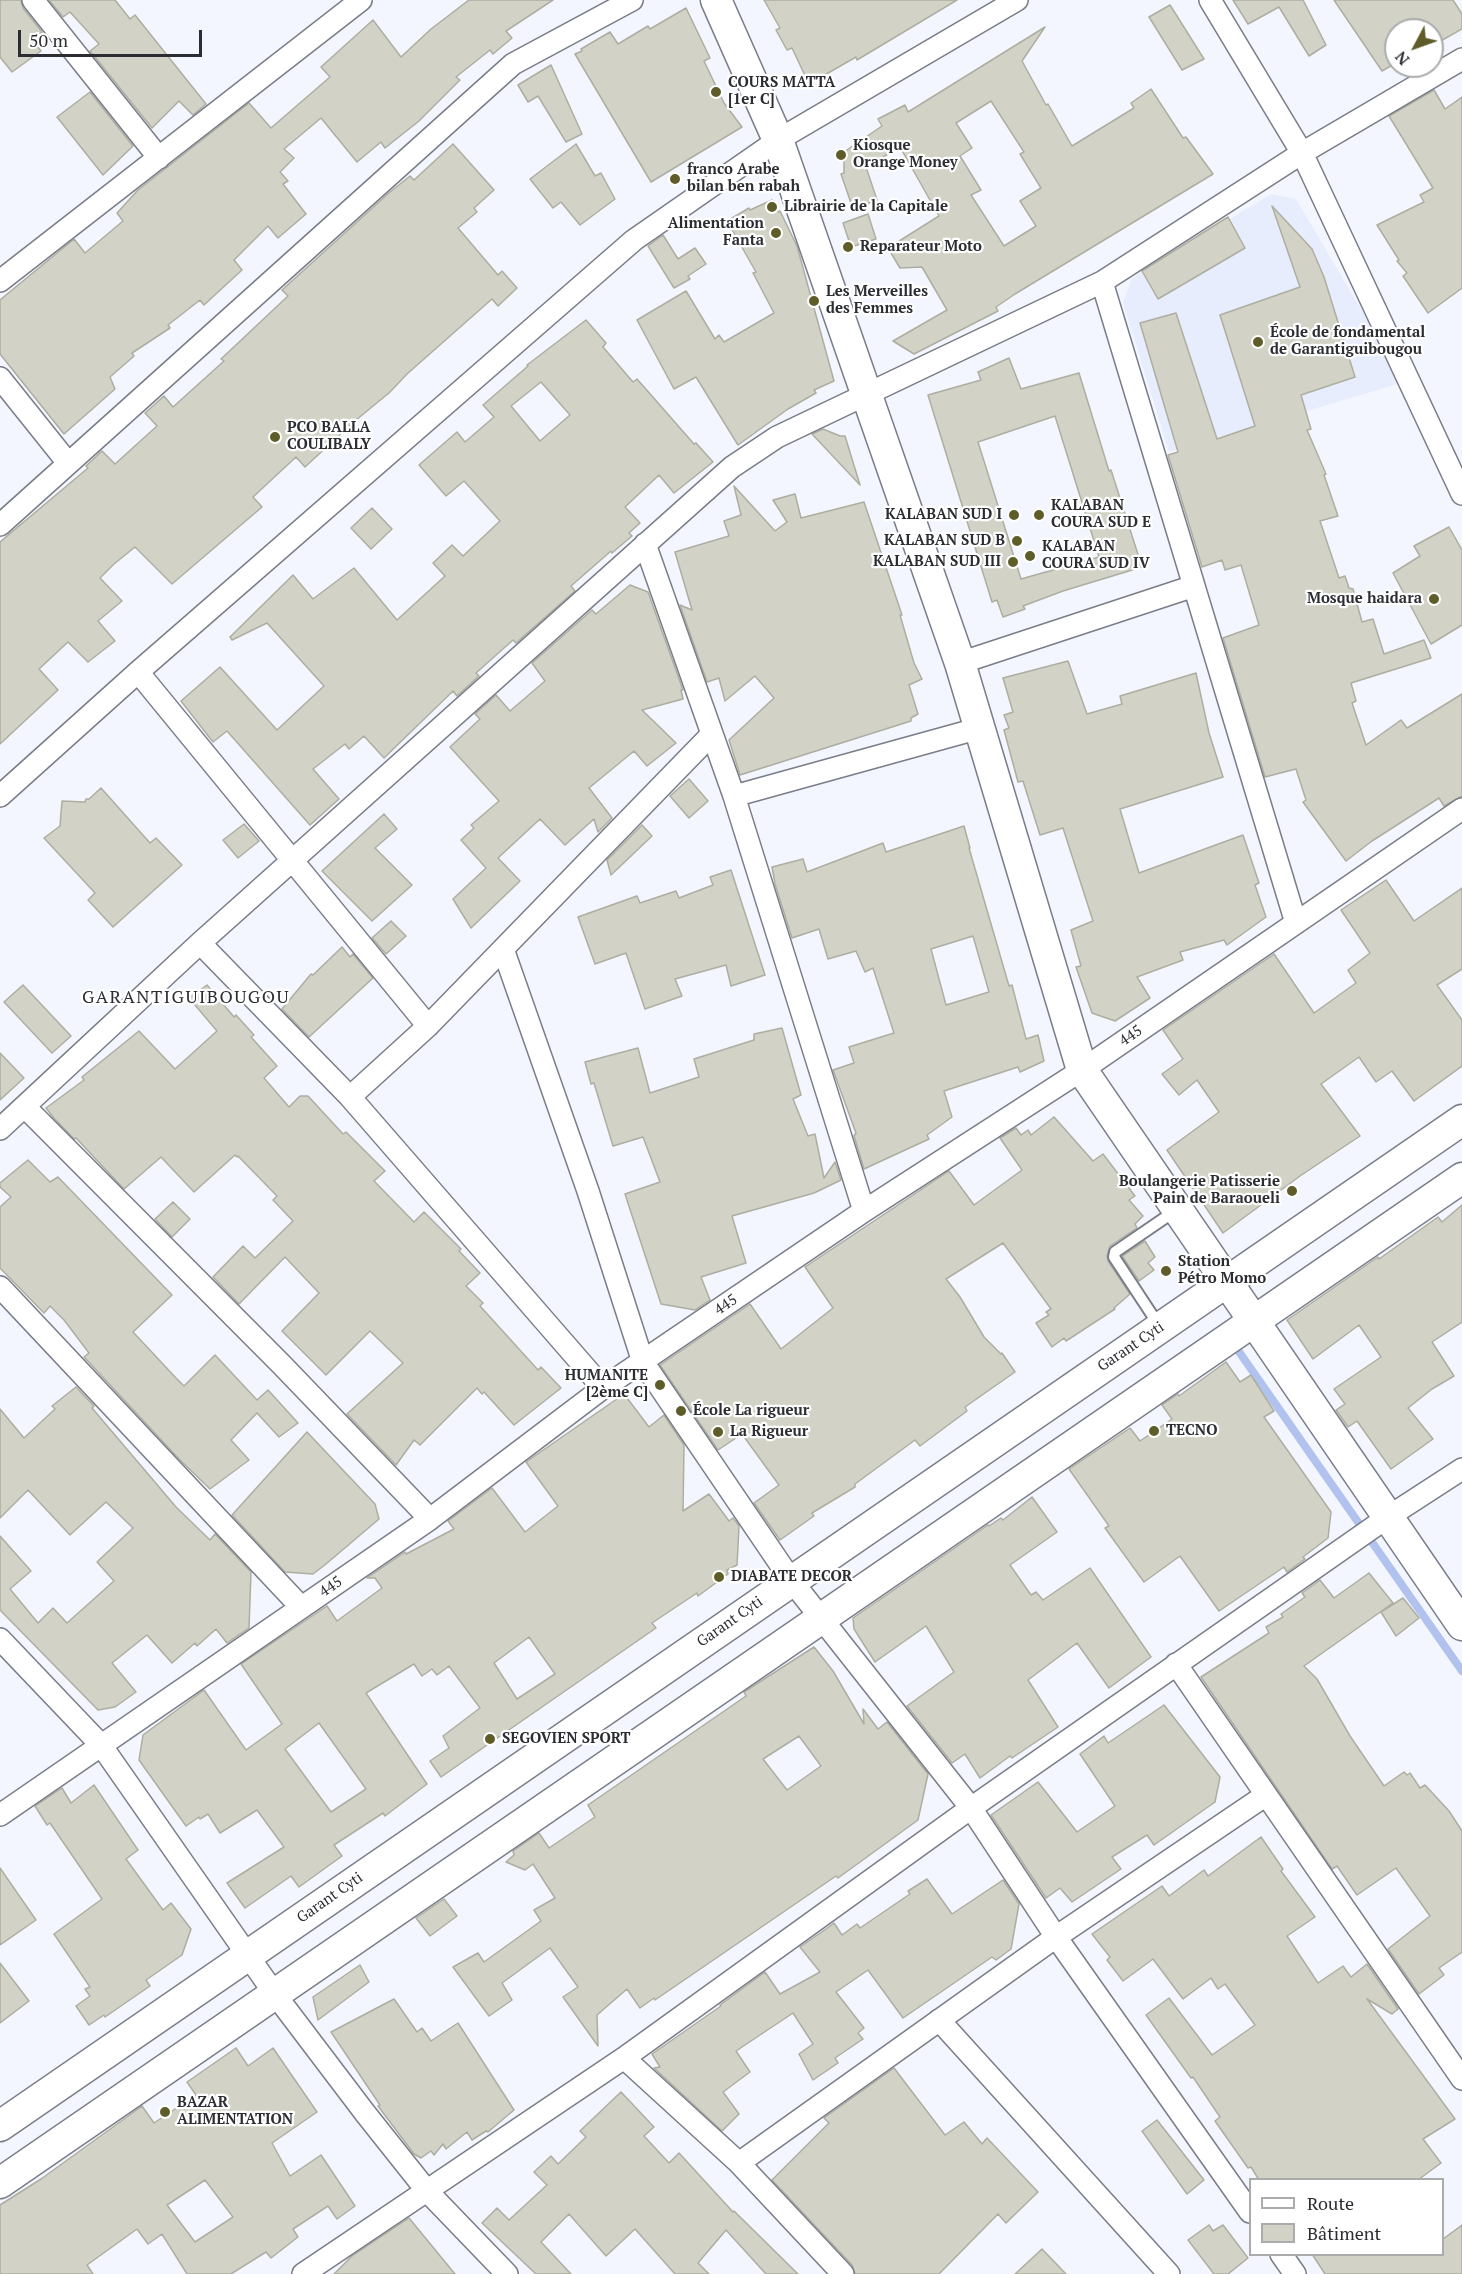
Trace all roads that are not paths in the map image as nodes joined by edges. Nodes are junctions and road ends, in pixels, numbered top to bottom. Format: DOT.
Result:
graph roads {
  1 [pos="33,0"];
  2 [pos="361,0"];
  3 [pos="632,0"];
  4 [pos="716,0"];
  5 [pos="1017,0"];
  6 [pos="1210,0"];
  7 [pos="1462,59"];
  8 [pos="778,140"];
  9 [pos="1302,153"];
  10 [pos="159,158"];
  11 [pos="0,281"];
  12 [pos="1102,282"];
  13 [pos="0,378"];
  14 [pos="866,393"];
  15 [pos="68,463"];
  16 [pos="1462,494"];
  17 [pos="0,525"];
  18 [pos="645,544"];
  19 [pos="1194,586"];
  20 [pos="960,663"];
  21 [pos="138,672"];
  22 [pos="980,728"];
  23 [pos="711,735"];
  24 [pos="0,796"];
  25 [pos="734,796"];
  26 [pos="1462,809"];
  27 [pos="292,860"];
  28 [pos="1296,923"];
  29 [pos="200,943"];
  30 [pos="503,949"];
  31 [pos="428,1026"];
  32 [pos="1082,1070"];
  33 [pos="350,1097"];
  34 [pos="25,1107"];
  35 [pos="1462,1120"];
  36 [pos="0,1129"];
  37 [pos="1462,1178"];
  38 [pos="1178,1209"];
  39 [pos="864,1211"];
  40 [pos="1227,1281"];
  41 [pos="0,1287"];
  42 [pos="1255,1322"];
  43 [pos="1160,1327"];
  44 [pos="644,1362"];
  45 [pos="603,1388"];
  46 [pos="1462,1469"];
  47 [pos="1388,1517"];
  48 [pos="430,1519"];
  49 [pos="791,1580"];
  50 [pos="301,1607"];
  51 [pos="821,1618"];
  52 [pos="1462,1625"];
  53 [pos="0,1639"];
  54 [pos="1176,1664"];
  55 [pos="101,1745"];
  56 [pos="1266,1795"];
  57 [pos="970,1808"];
  58 [pos="0,1815"];
  59 [pos="1056,1937"];
  60 [pos="248,1955"];
  61 [pos="274,1994"];
  62 [pos="939,2020"];
  63 [pos="624,2058"];
  64 [pos="1462,2079"];
  65 [pos="0,2126"];
  66 [pos="739,2163"];
  67 [pos="0,2183"];
  68 [pos="427,2191"];
  69 [pos="1249,2209"];
  70 [pos="1282,2256"];
  71 [pos="303,2274"];
  72 [pos="507,2274"];
  73 [pos="843,2274"];
  74 [pos="1169,2274"];
  75 [pos="1295,2274"];
  1 -- 10 [label="street"];
  2 -- 10 [label="street"];
  3 -- 15 [label="street"];
  4 -- 8 [label="main road"];
  5 -- 8 [label="street"];
  6 -- 9 [label="street"];
  7 -- 9 [label="street"];
  8 -- 14 [label="main road"];
  8 -- 21 [label="street"];
  9 -- 12 [label="street"];
  9 -- 16 [label="street"];
  10 -- 11 [label="street"];
  12 -- 14 [label="street"];
  12 -- 19 [label="street"];
  13 -- 15 [label="street"];
  14 -- 18 [label="street"];
  14 -- 20 [label="main road"];
  15 -- 17 [label="street"];
  18 -- 23 [label="street"];
  18 -- 27 [label="street"];
  19 -- 20 [label="street"];
  19 -- 28 [label="street"];
  20 -- 22 [label="main road"];
  21 -- 24 [label="street"];
  21 -- 27 [label="street"];
  22 -- 25 [label="street"];
  22 -- 32 [label="main road"];
  23 -- 25 [label="street"];
  23 -- 30 [label="street"];
  25 -- 39 [label="street"];
  26 -- 28 [label="street, 445"];
  27 -- 29 [label="street"];
  27 -- 31 [label="street"];
  28 -- 32 [label="street, 445"];
  29 -- 33 [label="street"];
  29 -- 34 [label="street"];
  30 -- 31 [label="street"];
  30 -- 44 [label="street"];
  31 -- 33 [label="street"];
  32 -- 38 [label="main road"];
  32 -- 39 [label="street, 445"];
  33 -- 45 [label="street"];
  34 -- 36 [label="street"];
  34 -- 48 [label="street"];
  35 -- 40 [label="main road, Garant Cyti"];
  37 -- 42 [label="main road"];
  38 -- 40 [label="main road"];
  38 -- 43 [label="lane"];
  39 -- 44 [label="street, 445"];
  40 -- 42 [label="main road"];
  40 -- 43 [label="main road, Garant Cyti"];
  41 -- 50 [label="street"];
  42 -- 47 [label="main road"];
  42 -- 51 [label="main road"];
  43 -- 49 [label="main road, Garant Cyti"];
  44 -- 45 [label="street, 445"];
  44 -- 49 [label="street"];
  45 -- 48 [label="street, 445"];
  46 -- 47 [label="street"];
  47 -- 52 [label="main road"];
  47 -- 54 [label="street"];
  48 -- 50 [label="street, 445"];
  49 -- 51 [label="street"];
  49 -- 60 [label="main road, Garant Cyti"];
  50 -- 55 [label="street, 445"];
  51 -- 57 [label="street"];
  51 -- 61 [label="main road"];
  53 -- 55 [label="street"];
  54 -- 56 [label="street"];
  54 -- 57 [label="street"];
  55 -- 58 [label="street, 445"];
  55 -- 60 [label="street"];
  56 -- 59 [label="street"];
  56 -- 64 [label="street"];
  57 -- 59 [label="street"];
  57 -- 63 [label="street"];
  59 -- 62 [label="street"];
  59 -- 69 [label="street"];
  60 -- 61 [label="street"];
  60 -- 65 [label="main road, Garant Cyti"];
  61 -- 67 [label="main road"];
  61 -- 68 [label="street"];
  62 -- 66 [label="street"];
  62 -- 74 [label="street"];
  63 -- 66 [label="street"];
  63 -- 68 [label="street"];
  66 -- 73 [label="street"];
  68 -- 71 [label="street"];
  68 -- 72 [label="street"];
  70 -- 75 [label="street"];
}
